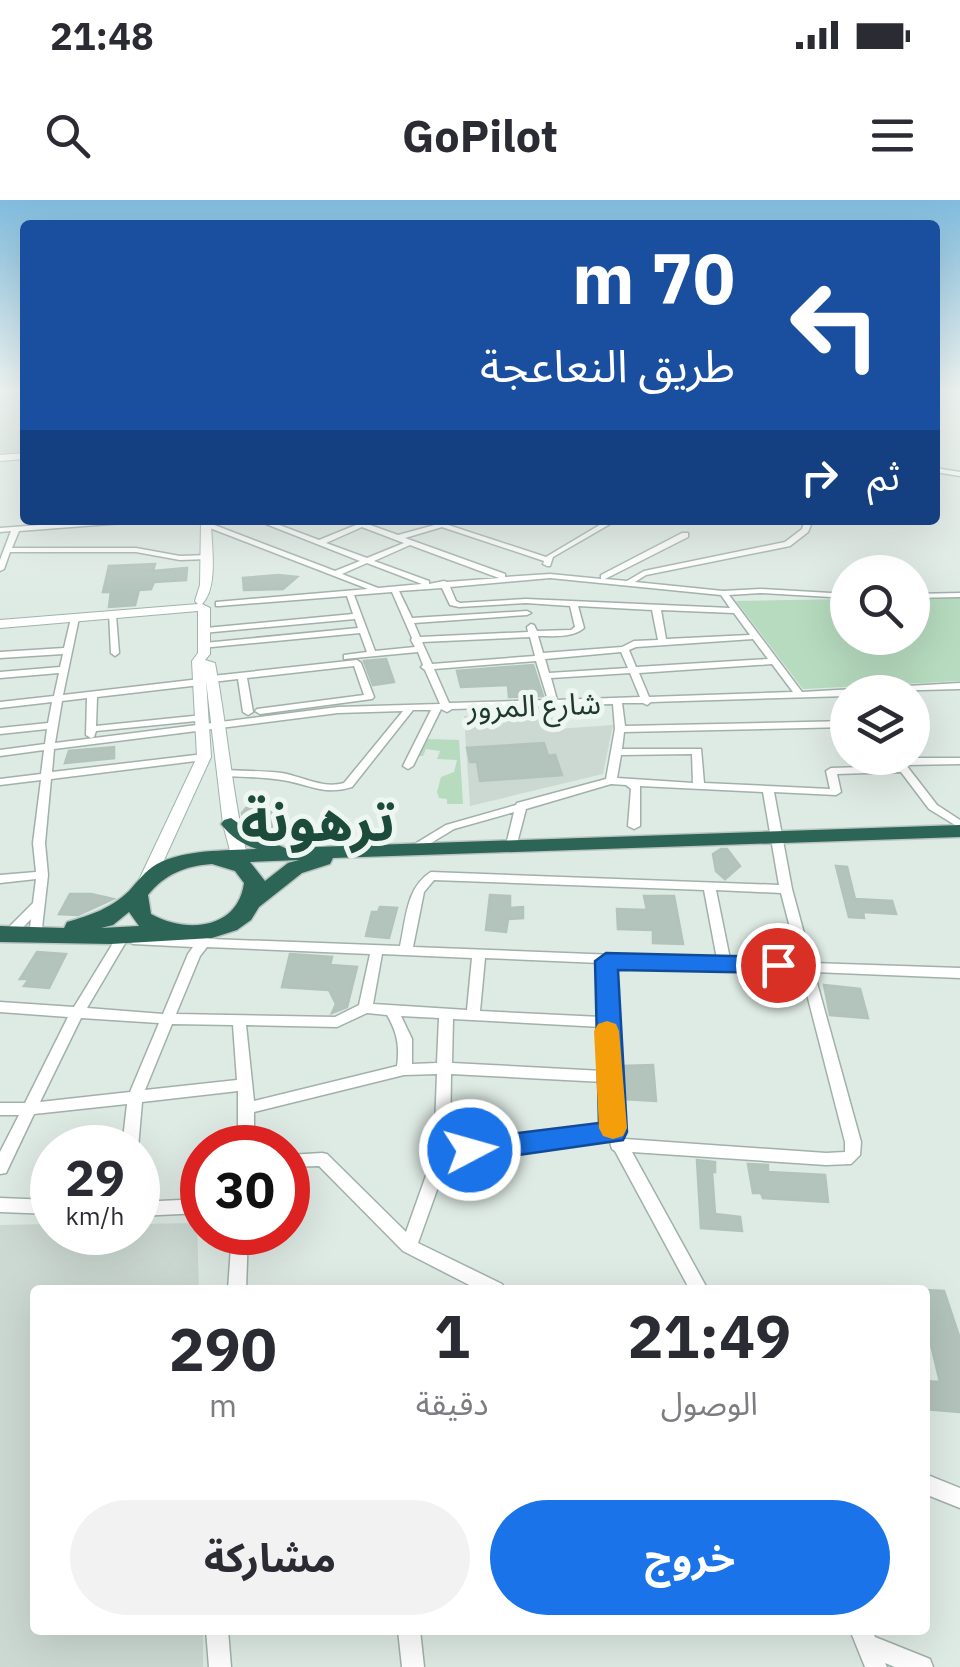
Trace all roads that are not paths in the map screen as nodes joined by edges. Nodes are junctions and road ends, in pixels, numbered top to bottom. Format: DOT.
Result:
graph roads {
  1 [pos="957,473"];
  2 [pos="960,483"];
  3 [pos="69,525"];
  4 [pos="206,525"];
  5 [pos="211,525"];
  6 [pos="274,525"];
  7 [pos="362,525"];
  8 [pos="604,525"];
  9 [pos="807,525"];
  10 [pos="16,529"];
  11 [pos="0,530"];
  12 [pos="685,535"];
  13 [pos="396,538"];
  14 [pos="321,542"];
  15 [pos="409,543"];
  16 [pos="7,550"];
  17 [pos="208,557"];
  18 [pos="546,559"];
  19 [pos="368,560"];
  20 [pos="0,570"];
  21 [pos="335,574"];
  22 [pos="550,576"];
  23 [pos="509,578"];
  24 [pos="602,578"];
  25 [pos="613,579"];
  26 [pos="631,581"];
  27 [pos="444,583"];
  28 [pos="428,584"];
  29 [pos="395,590"];
  30 [pos="382,592"];
  31 [pos="723,593"];
  32 [pos="350,594"];
  33 [pos="830,595"];
  34 [pos="930,596"];
  35 [pos="960,596"];
  36 [pos="526,602"];
  37 [pos="574,603"];
  38 [pos="613,605"];
  39 [pos="656,607"];
  40 [pos="208,608"];
  41 [pos="734,611"];
  42 [pos="527,614"];
  43 [pos="112,615"];
  44 [pos="357,616"];
  45 [pos="75,618"];
  46 [pos="409,621"];
  47 [pos="0,624"];
  48 [pos="362,630"];
  49 [pos="532,632"];
  50 [pos="752,637"];
  51 [pos="662,641"];
  52 [pos="417,644"];
  53 [pos="624,649"];
  54 [pos="204,650"];
  55 [pos="66,651"];
  56 [pos="115,653"];
  57 [pos="372,654"];
  58 [pos="0,656"];
  59 [pos="541,657"];
  60 [pos="772,661"];
  61 [pos="426,667"];
  62 [pos="62,670"];
  63 [pos="633,670"];
  64 [pos="0,675"];
  65 [pos="242,676"];
  66 [pos="546,676"];
  67 [pos="207,678"];
  68 [pos="960,686"];
  69 [pos="930,688"];
  70 [pos="92,694"];
  71 [pos="830,694"];
  72 [pos="800,695"];
  73 [pos="55,699"];
  74 [pos="647,702"];
  75 [pos="0,704"];
  76 [pos="618,704"];
  77 [pos="554,706"];
  78 [pos="410,708"];
  79 [pos="442,709"];
  80 [pos="248,712"];
  81 [pos="211,721"];
  82 [pos="830,724"];
  83 [pos="52,726"];
  84 [pos="91,729"];
  85 [pos="620,729"];
  86 [pos="0,731"];
  87 [pos="90,742"];
  88 [pos="52,748"];
  89 [pos="0,752"];
  90 [pos="617,752"];
  91 [pos="204,757"];
  92 [pos="960,761"];
  93 [pos="930,762"];
  94 [pos="408,766"];
  95 [pos="226,774"];
  96 [pos="832,775"];
  97 [pos="909,775"];
  98 [pos="49,777"];
  99 [pos="612,781"];
  100 [pos="0,782"];
  101 [pos="633,783"];
  102 [pos="699,786"];
  103 [pos="768,790"];
  104 [pos="522,805"];
  105 [pos="933,807"];
  106 [pos="231,824"];
  107 [pos="634,826"];
  108 [pos="960,828"];
  109 [pos="929,832"];
  110 [pos="778,840"];
  111 [pos="512,844"];
  112 [pos="417,847"];
  113 [pos="289,852"];
  114 [pos="240,860"];
  115 [pos="453,865"];
  116 [pos="42,875"];
  117 [pos="0,879"];
  118 [pos="142,888"];
  119 [pos="710,888"];
  120 [pos="786,889"];
  121 [pos="252,902"];
  122 [pos="17,925"];
  123 [pos="202,935"];
  124 [pos="116,937"];
  125 [pos="247,944"];
  126 [pos="377,948"];
  127 [pos="406,948"];
  128 [pos="479,953"];
  129 [pos="606,961"];
  130 [pos="724,963"];
  131 [pos="806,966"];
  132 [pos="960,973"];
  133 [pos="0,1007"];
  134 [pos="365,1008"];
  135 [pos="390,1010"];
  136 [pos="77,1013"];
  137 [pos="446,1014"];
  138 [pos="473,1014"];
  139 [pos="166,1019"];
  140 [pos="239,1020"];
  141 [pos="606,1022"];
  142 [pos="445,1068"];
  143 [pos="404,1070"];
  144 [pos="610,1077"];
  145 [pos="245,1085"];
  146 [pos="135,1098"];
  147 [pos="247,1108"];
  148 [pos="0,1109"];
  149 [pos="27,1110"];
  150 [pos="132,1125"];
  151 [pos="247,1125"];
  152 [pos="615,1138"];
  153 [pos="442,1153"];
  154 [pos="310,1160"];
  155 [pos="0,1168"];
  156 [pos="0,1205"];
  157 [pos="30,1206"];
  158 [pos="409,1246"];
  159 [pos="239,1255"];
  160 [pos="237,1285"];
  161 [pos="486,1285"];
  162 [pos="696,1285"];
  163 [pos="930,1486"];
  164 [pos="960,1498"];
  165 [pos="217,1635"];
  166 [pos="410,1635"];
  167 [pos="868,1647"];
  168 [pos="220,1667"];
  169 [pos="414,1667"];
  170 [pos="922,1667"];
  1 -- 2 [label="street"];
  3 -- 10 [label="street"];
  4 -- 17 [label="street"];
  5 -- 21 [label="street"];
  6 -- 14 [label="street"];
  7 -- 13 [label="street"];
  7 -- 14 [label="street"];
  8 -- 18 [label="street"];
  9 -- 26 [label="street"];
  10 -- 11 [label="street"];
  10 -- 16 [label="street"];
  12 -- 24 [label="street"];
  13 -- 15 [label="street"];
  13 -- 18 [label="street"];
  14 -- 19 [label="street"];
  15 -- 19 [label="street"];
  15 -- 23 [label="street"];
  16 -- 17 [label="street"];
  16 -- 20 [label="street"];
  17 -- 40 [label="street"];
  18 -- 22 [label="street"];
  19 -- 21 [label="street"];
  19 -- 28 [label="street"];
  21 -- 30 [label="street"];
  22 -- 23 [label="street"];
  22 -- 24 [label="street"];
  23 -- 27 [label="street"];
  24 -- 25 [label="street"];
  25 -- 26 [label="street"];
  25 -- 38 [label="street"];
  26 -- 31 [label="street"];
  27 -- 28 [label="street"];
  27 -- 36 [label="street"];
  28 -- 29 [label="street"];
  29 -- 30 [label="street"];
  29 -- 46 [label="street"];
  30 -- 32 [label="street"];
  31 -- 33 [label="street"];
  31 -- 41 [label="street"];
  32 -- 40 [label="street"];
  32 -- 44 [label="street"];
  34 -- 35 [label="street"];
  36 -- 37 [label="street"];
  36 -- 42 [label="street"];
  37 -- 38 [label="street"];
  37 -- 49 [label="street"];
  38 -- 39 [label="street"];
  39 -- 41 [label="street"];
  39 -- 51 [label="street"];
  40 -- 43 [label="street"];
  40 -- 44 [label="street"];
  40 -- 54 [label="street"];
  41 -- 50 [label="street"];
  42 -- 46 [label="street"];
  42 -- 49 [label="street"];
  43 -- 45 [label="street"];
  43 -- 56 [label="street"];
  44 -- 48 [label="street"];
  45 -- 47 [label="street"];
  45 -- 55 [label="street"];
  46 -- 52 [label="street"];
  48 -- 54 [label="street"];
  48 -- 57 [label="street"];
  49 -- 52 [label="street"];
  49 -- 59 [label="street"];
  50 -- 51 [label="street"];
  50 -- 60 [label="street"];
  51 -- 53 [label="street"];
  52 -- 57 [label="street"];
  52 -- 61 [label="street"];
  53 -- 59 [label="street"];
  53 -- 63 [label="street"];
  54 -- 67 [label="street"];
  55 -- 58 [label="street"];
  55 -- 62 [label="street"];
  57 -- 67 [label="street"];
  59 -- 61 [label="street"];
  59 -- 66 [label="street"];
  60 -- 63 [label="street"];
  60 -- 72 [label="street"];
  61 -- 79 [label="street"];
  62 -- 64 [label="street"];
  62 -- 73 [label="street"];
  63 -- 66 [label="street"];
  63 -- 74 [label="street"];
  65 -- 67 [label="street"];
  65 -- 80 [label="street"];
  65 -- 80 [label="street"];
  66 -- 77 [label="street"];
  67 -- 70 [label="street"];
  67 -- 81 [label="street"];
  68 -- 69 [label="street, شارع المرور"];
  70 -- 73 [label="street"];
  70 -- 84 [label="street"];
  71 -- 72 [label="street, شارع المرور"];
  72 -- 74 [label="street, شارع المرور"];
  73 -- 75 [label="street"];
  73 -- 83 [label="street"];
  74 -- 76 [label="street, شارع المرور"];
  76 -- 77 [label="street, شارع المرور"];
  76 -- 85 [label="street"];
  77 -- 79 [label="street, شارع المرور"];
  78 -- 79 [label="street, شارع المرور"];
  78 -- 81 [label="street, شارع المرور"];
  78 -- 95 [label="street"];
  79 -- 94 [label="street"];
  80 -- 81 [label="street"];
  81 -- 84 [label="street"];
  81 -- 87 [label="street"];
  81 -- 91 [label="street"];
  81 -- 95 [label="street"];
  82 -- 85 [label="street"];
  83 -- 86 [label="street"];
  83 -- 88 [label="street"];
  84 -- 87 [label="street"];
  85 -- 90 [label="street"];
  87 -- 88 [label="street"];
  88 -- 89 [label="street"];
  88 -- 98 [label="street"];
  90 -- 99 [label="street"];
  90 -- 102 [label="street"];
  91 -- 98 [label="street"];
  91 -- 118 [label="street"];
  92 -- 93 [label="street"];
  95 -- 106 [label="street"];
  96 -- 103 [label="street"];
  97 -- 105 [label="street"];
  98 -- 100 [label="street"];
  98 -- 116 [label="street"];
  99 -- 101 [label="street"];
  99 -- 104 [label="street"];
  101 -- 102 [label="street"];
  101 -- 107 [label="street"];
  102 -- 103 [label="street"];
  103 -- 110 [label="street"];
  104 -- 111 [label="street"];
  104 -- 112 [label="street"];
  105 -- 108 [label="street"];
  105 -- 109 [label="street"];
  106 -- 113 [label="highway"];
  106 -- 114 [label="street"];
  108 -- 109 [label="highway"];
  109 -- 110 [label="highway"];
  110 -- 111 [label="highway"];
  110 -- 115 [label="highway"];
  110 -- 120 [label="street"];
  111 -- 112 [label="highway"];
  112 -- 113 [label="highway"];
  113 -- 114 [label="highway"];
  114 -- 118 [label="highway"];
  114 -- 121 [label="highway"];
  115 -- 119 [label="street"];
  115 -- 121 [label="highway"];
  115 -- 127 [label="street"];
  116 -- 117 [label="street"];
  116 -- 122 [label="street"];
  118 -- 122 [label="highway"];
  118 -- 123 [label="highway"];
  119 -- 120 [label="street"];
  119 -- 130 [label="street"];
  120 -- 131 [label="street"];
  121 -- 123 [label="highway"];
  122 -- 124 [label="highway"];
  123 -- 124 [label="highway"];
  123 -- 125 [label="street"];
  123 -- 125 [label="street"];
  123 -- 139 [label="street"];
  124 -- 136 [label="street"];
  125 -- 126 [label="street"];
  126 -- 127 [label="street"];
  126 -- 134 [label="street"];
  127 -- 128 [label="street"];
  128 -- 129 [label="street"];
  128 -- 138 [label="street"];
  129 -- 130 [label="street"];
  129 -- 141 [label="street"];
  130 -- 131 [label="street"];
  131 -- 132 [label="street"];
  131 -- 152 [label="street"];
  133 -- 136 [label="street"];
  134 -- 135 [label="street"];
  134 -- 140 [label="street"];
  135 -- 137 [label="street"];
  135 -- 143 [label="street"];
  136 -- 139 [label="street"];
  136 -- 149 [label="street"];
  137 -- 138 [label="street"];
  137 -- 142 [label="street"];
  138 -- 141 [label="street"];
  139 -- 140 [label="street"];
  139 -- 146 [label="street"];
  140 -- 145 [label="street"];
  141 -- 144 [label="street"];
  142 -- 143 [label="street"];
  142 -- 144 [label="street"];
  142 -- 153 [label="street"];
  143 -- 147 [label="street"];
  144 -- 152 [label="street"];
  145 -- 146 [label="street"];
  145 -- 147 [label="street"];
  146 -- 149 [label="street"];
  146 -- 150 [label="street"];
  147 -- 151 [label="street"];
  148 -- 149 [label="street"];
  149 -- 155 [label="street"];
  152 -- 153 [label="street"];
  152 -- 162 [label="street"];
  153 -- 158 [label="street"];
  154 -- 158 [label="street"];
  156 -- 157 [label="street"];
  158 -- 161 [label="street"];
  159 -- 160 [label="street"];
  163 -- 164 [label="street"];
  165 -- 168 [label="street"];
  166 -- 169 [label="street"];
  167 -- 170 [label="street"];
}
